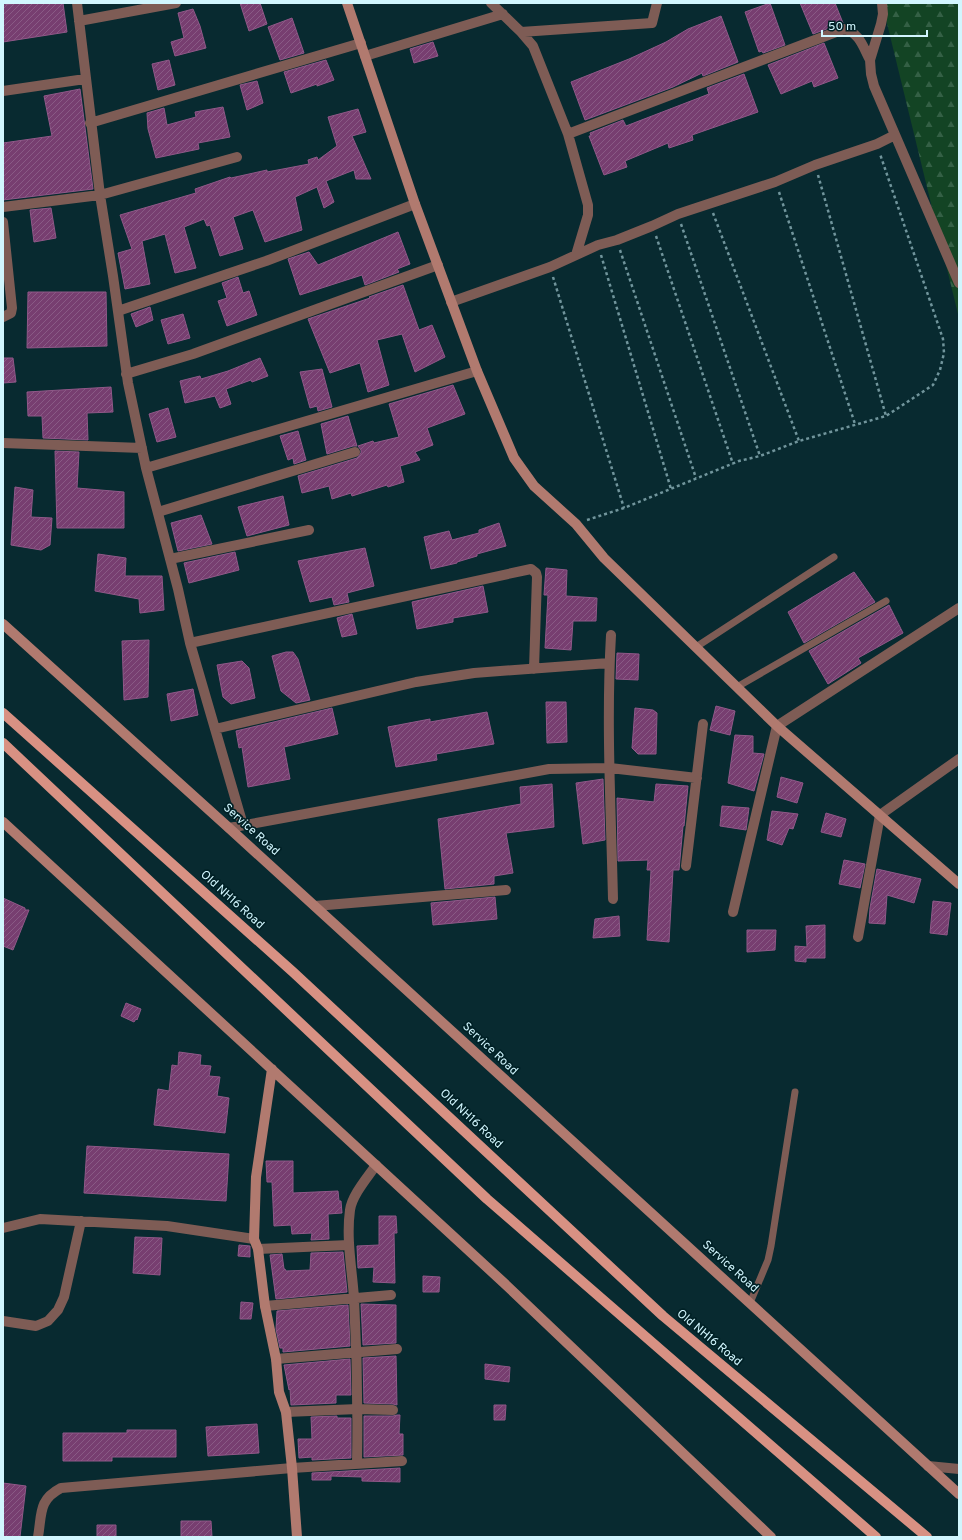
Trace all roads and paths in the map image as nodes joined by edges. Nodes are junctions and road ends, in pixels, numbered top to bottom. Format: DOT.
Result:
graph roads {
  1 [pos="77,3"];
  2 [pos="176,3"];
  3 [pos="347,3"];
  4 [pos="492,3"];
  5 [pos="657,3"];
  6 [pos="882,3"];
  7 [pos="503,14"];
  8 [pos="79,21"];
  9 [pos="521,32"];
  10 [pos="360,43"];
  11 [pos="365,56"];
  12 [pos="870,60"];
  13 [pos="85,79"];
  14 [pos="3,91"];
  15 [pos="90,123"];
  16 [pos="568,134"];
  17 [pos="895,135"];
  18 [pos="877,144"];
  19 [pos="237,157"];
  20 [pos="815,165"];
  21 [pos="775,182"];
  22 [pos="100,195"];
  23 [pos="710,203"];
  24 [pos="415,204"];
  25 [pos="3,207"];
  26 [pos="678,214"];
  27 [pos="3,222"];
  28 [pos="652,226"];
  29 [pos="617,240"];
  30 [pos="598,245"];
  31 [pos="576,255"];
  32 [pos="438,265"];
  33 [pos="550,266"];
  34 [pos="959,283"];
  35 [pos="451,302"];
  36 [pos="118,311"];
  37 [pos="3,316"];
  38 [pos="477,371"];
  39 [pos="126,374"];
  40 [pos="886,416"];
  41 [pos="856,424"];
  42 [pos="799,440"];
  43 [pos="3,443"];
  44 [pos="142,448"];
  45 [pos="355,452"];
  46 [pos="760,456"];
  47 [pos="732,464"];
  48 [pos="146,468"];
  49 [pos="696,478"];
  50 [pos="671,489"];
  51 [pos="624,508"];
  52 [pos="158,512"];
  53 [pos="576,524"];
  54 [pos="309,530"];
  55 [pos="834,556"];
  56 [pos="170,559"];
  57 [pos="886,601"];
  58 [pos="959,608"];
  59 [pos="3,624"];
  60 [pos="611,635"];
  61 [pos="190,643"];
  62 [pos="696,647"];
  63 [pos="609,663"];
  64 [pos="534,668"];
  65 [pos="737,687"];
  66 [pos="3,713"];
  67 [pos="703,724"];
  68 [pos="777,726"];
  69 [pos="215,729"];
  70 [pos="3,743"];
  71 [pos="959,759"];
  72 [pos="610,768"];
  73 [pos="697,778"];
  74 [pos="880,815"];
  75 [pos="3,822"];
  76 [pos="242,825"];
  77 [pos="229,828"];
  78 [pos="686,866"];
  79 [pos="959,884"];
  80 [pos="506,890"];
  81 [pos="613,899"];
  82 [pos="315,906"];
  83 [pos="734,912"];
  84 [pos="858,937"];
  85 [pos="272,1069"];
  86 [pos="795,1092"];
  87 [pos="376,1165"];
  88 [pos="81,1221"];
  89 [pos="3,1228"];
  90 [pos="254,1239"];
  91 [pos="349,1245"];
  92 [pos="258,1249"];
  93 [pos="391,1294"];
  94 [pos="354,1297"];
  95 [pos="750,1303"];
  96 [pos="265,1306"];
  97 [pos="3,1321"];
  98 [pos="396,1349"];
  99 [pos="356,1352"];
  100 [pos="276,1359"];
  101 [pos="358,1409"];
  102 [pos="393,1410"];
  103 [pos="286,1412"];
  104 [pos="402,1461"];
  105 [pos="357,1463"];
  106 [pos="928,1466"];
  107 [pos="292,1468"];
  108 [pos="959,1469"];
  109 [pos="959,1494"];
  110 [pos="875,1536"];
  111 [pos="38,1537"];
  112 [pos="297,1537"];
  113 [pos="771,1537"];
  114 [pos="927,1537"];
  1 -- 8 [label="street"];
  2 -- 8 [label="street"];
  3 -- 10 [label="street"];
  4 -- 7 [label="street"];
  5 -- 9 [label="street"];
  6 -- 12 [label="street"];
  7 -- 9 [label="street"];
  7 -- 11 [label="street"];
  8 -- 13 [label="street"];
  9 -- 16 [label="street"];
  10 -- 11 [label="street"];
  10 -- 15 [label="street"];
  11 -- 24 [label="street"];
  12 -- 16 [label="street"];
  12 -- 17 [label="street"];
  13 -- 14 [label="street"];
  13 -- 15 [label="street"];
  15 -- 22 [label="street"];
  16 -- 31 [label="street"];
  17 -- 18 [label="street"];
  17 -- 34 [label="street"];
  18 -- 20 [label="street"];
  18 -- 40 [label="path"];
  19 -- 22 [label="street"];
  20 -- 21 [label="street"];
  20 -- 40 [label="path"];
  21 -- 23 [label="street"];
  21 -- 41 [label="path"];
  22 -- 25 [label="street"];
  22 -- 36 [label="street"];
  23 -- 26 [label="street"];
  23 -- 42 [label="path"];
  24 -- 32 [label="street"];
  24 -- 36 [label="street"];
  26 -- 28 [label="street"];
  26 -- 46 [label="path"];
  27 -- 37 [label="street"];
  28 -- 29 [label="street"];
  28 -- 47 [label="path"];
  29 -- 30 [label="street"];
  29 -- 49 [label="path"];
  30 -- 31 [label="street"];
  30 -- 50 [label="path"];
  31 -- 33 [label="street"];
  32 -- 35 [label="street"];
  32 -- 39 [label="street"];
  33 -- 35 [label="street"];
  33 -- 51 [label="path"];
  35 -- 38 [label="street"];
  36 -- 39 [label="street"];
  38 -- 48 [label="street"];
  38 -- 53 [label="street"];
  39 -- 44 [label="street"];
  40 -- 41 [label="path"];
  41 -- 42 [label="path"];
  42 -- 46 [label="path"];
  43 -- 44 [label="street"];
  44 -- 48 [label="street"];
  45 -- 52 [label="street"];
  46 -- 47 [label="path"];
  47 -- 49 [label="path"];
  48 -- 52 [label="street"];
  49 -- 50 [label="path"];
  50 -- 51 [label="path"];
  51 -- 53 [label="path"];
  52 -- 56 [label="street"];
  53 -- 62 [label="street"];
  54 -- 56 [label="street"];
  55 -- 62 [label="lane"];
  56 -- 61 [label="street"];
  57 -- 65 [label="lane"];
  58 -- 68 [label="street"];
  59 -- 77 [label="street, Service Road"];
  60 -- 63 [label="street"];
  61 -- 64 [label="street"];
  61 -- 69 [label="street"];
  62 -- 65 [label="street"];
  63 -- 64 [label="street"];
  63 -- 72 [label="street"];
  64 -- 69 [label="street"];
  65 -- 68 [label="street"];
  66 -- 114 [label="main road, Old NH16 Road"];
  67 -- 73 [label="street"];
  68 -- 74 [label="street"];
  68 -- 83 [label="street"];
  69 -- 76 [label="street"];
  70 -- 110 [label="main road"];
  71 -- 74 [label="street"];
  72 -- 73 [label="street"];
  72 -- 76 [label="street"];
  72 -- 81 [label="street"];
  73 -- 78 [label="street"];
  74 -- 79 [label="street"];
  74 -- 84 [label="street"];
  75 -- 85 [label="street"];
  76 -- 77 [label="street"];
  77 -- 82 [label="street, Service Road"];
  80 -- 82 [label="street"];
  82 -- 95 [label="street, Service Road"];
  85 -- 87 [label="street"];
  85 -- 90 [label="street"];
  86 -- 95 [label="lane"];
  87 -- 91 [label="street"];
  87 -- 113 [label="street"];
  88 -- 89 [label="street"];
  88 -- 90 [label="street"];
  88 -- 97 [label="street"];
  90 -- 92 [label="street"];
  91 -- 92 [label="street"];
  91 -- 94 [label="street"];
  92 -- 96 [label="street"];
  93 -- 94 [label="street"];
  94 -- 96 [label="street"];
  94 -- 99 [label="street"];
  95 -- 106 [label="street, Service Road"];
  96 -- 100 [label="street"];
  98 -- 99 [label="street"];
  99 -- 100 [label="street"];
  99 -- 101 [label="street"];
  100 -- 103 [label="street"];
  101 -- 102 [label="street"];
  101 -- 103 [label="street"];
  101 -- 105 [label="street"];
  103 -- 107 [label="street"];
  104 -- 105 [label="street"];
  105 -- 107 [label="street"];
  106 -- 108 [label="street"];
  106 -- 109 [label="street, Service Road"];
  107 -- 111 [label="street"];
  107 -- 112 [label="street"];
}
